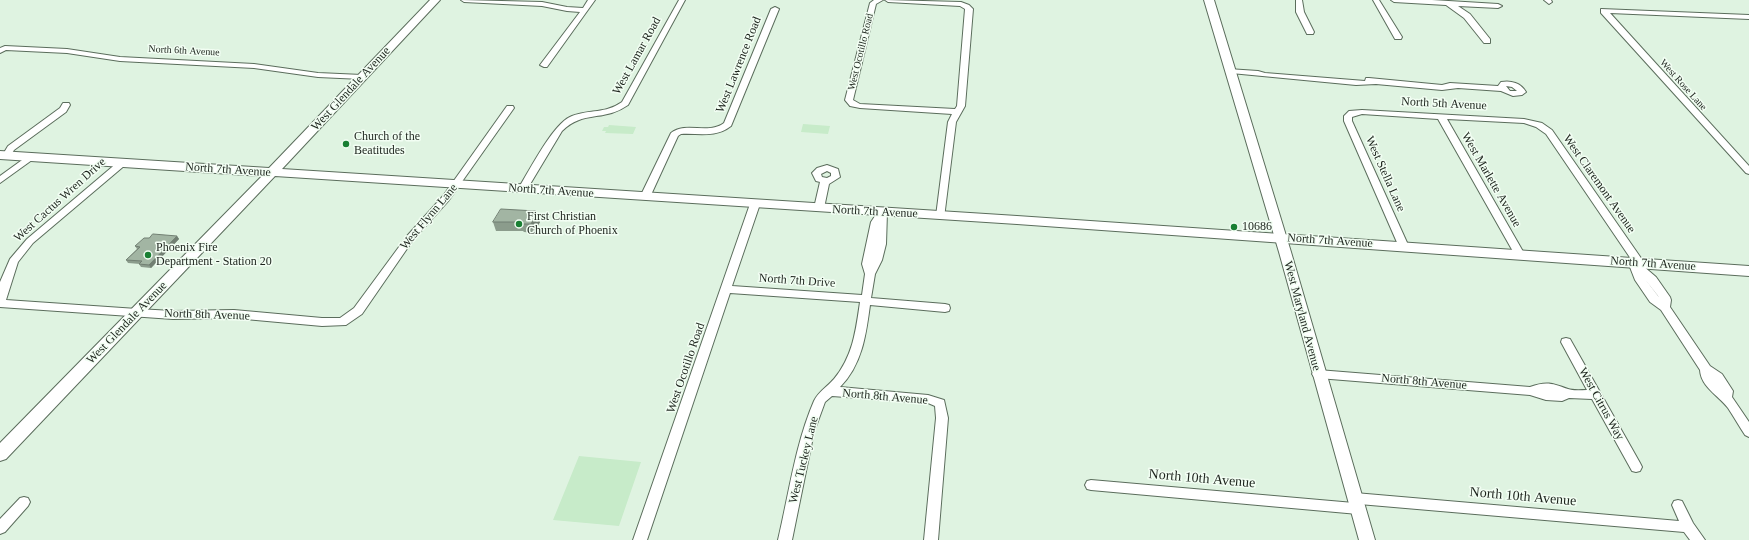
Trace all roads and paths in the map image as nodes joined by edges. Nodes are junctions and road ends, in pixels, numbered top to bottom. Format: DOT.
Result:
graph roads {
  1 [pos="435,0"];
  2 [pos="464,0"];
  3 [pos="592,0"];
  4 [pos="682,0"];
  5 [pos="878,0"];
  6 [pos="888,0"];
  7 [pos="1209,0"];
  8 [pos="1299,0"];
  9 [pos="1376,0"];
  10 [pos="1394,0"];
  11 [pos="1448,2"];
  12 [pos="1498,6"];
  13 [pos="775,9"];
  14 [pos="586,10"];
  15 [pos="1749,17"];
  16 [pos="1310,32"];
  17 [pos="1398,37"];
  18 [pos="1487,41"];
  19 [pos="2,49"];
  20 [pos="544,65"];
  21 [pos="1232,74"];
  22 [pos="362,77"];
  23 [pos="1502,89"];
  24 [pos="66,105"];
  25 [pos="510,108"];
  26 [pos="956,112"];
  27 [pos="1352,113"];
  28 [pos="1441,116"];
  29 [pos="1535,123"];
  30 [pos="3,156"];
  31 [pos="29,158"];
  32 [pos="120,164"];
  33 [pos="1749,171"];
  34 [pos="271,173"];
  35 [pos="0,180"];
  36 [pos="825,181"];
  37 [pos="456,185"];
  38 [pos="523,189"];
  39 [pos="645,197"];
  40 [pos="755,204"];
  41 [pos="819,208"];
  42 [pos="882,212"];
  43 [pos="941,216"];
  44 [pos="1280,238"];
  45 [pos="1404,247"];
  46 [pos="1520,255"];
  47 [pos="1636,263"];
  48 [pos="1749,270"];
  49 [pos="726,289"];
  50 [pos="1650,294"];
  51 [pos="1662,294"];
  52 [pos="0,300"];
  53 [pos="865,300"];
  54 [pos="0,303"];
  55 [pos="1665,307"];
  56 [pos="945,308"];
  57 [pos="137,313"];
  58 [pos="342,322"];
  59 [pos="1566,342"];
  60 [pos="1318,374"];
  61 [pos="829,391"];
  62 [pos="1596,395"];
  63 [pos="1749,432"];
  64 [pos="0,454"];
  65 [pos="1636,467"];
  66 [pos="1091,486"];
  67 [pos="24,502"];
  68 [pos="1356,503"];
  69 [pos="1678,506"];
  70 [pos="1688,527"];
  71 [pos="0,528"];
  72 [pos="640,540"];
  73 [pos="785,540"];
  74 [pos="931,540"];
  75 [pos="1367,540"];
  76 [pos="1698,540"];
  1 -- 22 [label="main road, West Glendale Avenue"];
  2 -- 14 [label="street"];
  3 -- 14 [label="street"];
  4 -- 38 [label="street, West Lamar Road"];
  5 -- 26 [label="street, West Ocotillo Road"];
  6 -- 26 [label="street"];
  7 -- 21 [label="street, West Maryland Avenue"];
  8 -- 16 [label="street"];
  9 -- 17 [label="street"];
  10 -- 11 [label="street"];
  11 -- 12 [label="street"];
  11 -- 18 [label="street"];
  13 -- 39 [label="street, West Lawrence Road"];
  14 -- 20 [label="street"];
  15 -- 33 [label="street, West Rose Lane"];
  19 -- 22 [label="street, North 6th Avenue"];
  21 -- 23 [label="street"];
  21 -- 44 [label="street, West Maryland Avenue"];
  22 -- 34 [label="main road, West Glendale Avenue"];
  24 -- 30 [label="street"];
  25 -- 37 [label="street, West Flynn Lane"];
  26 -- 43 [label="street"];
  27 -- 28 [label="street, North 5th Avenue"];
  27 -- 45 [label="street, West Stella Lane"];
  28 -- 29 [label="street, North 5th Avenue"];
  28 -- 46 [label="street, West Marlette Avenue"];
  29 -- 47 [label="street, West Claremont Avenue"];
  30 -- 31 [label="main road, North 7th Avenue"];
  31 -- 32 [label="main road, North 7th Avenue"];
  31 -- 35 [label="street"];
  32 -- 34 [label="main road, North 7th Avenue"];
  32 -- 52 [label="street, West Cactus Wren Drive"];
  34 -- 37 [label="main road, North 7th Avenue"];
  34 -- 57 [label="main road, West Glendale Avenue"];
  36 -- 41 [label="street"];
  37 -- 38 [label="main road, North 7th Avenue"];
  37 -- 58 [label="street, West Flynn Lane"];
  38 -- 39 [label="main road, North 7th Avenue"];
  39 -- 40 [label="main road, North 7th Avenue"];
  40 -- 41 [label="main road, North 7th Avenue"];
  40 -- 49 [label="street, West Ocotillo Road"];
  41 -- 42 [label="main road, North 7th Avenue"];
  42 -- 43 [label="main road, North 7th Avenue"];
  42 -- 53 [label="street, West Tuckey Lane"];
  43 -- 44 [label="main road, North 7th Avenue"];
  44 -- 45 [label="main road, North 7th Avenue"];
  44 -- 60 [label="street, West Maryland Avenue"];
  45 -- 46 [label="main road, North 7th Avenue"];
  46 -- 47 [label="main road, North 7th Avenue"];
  47 -- 48 [label="main road, North 7th Avenue"];
  47 -- 50 [label="street"];
  47 -- 51 [label="street"];
  49 -- 53 [label="street, North 7th Drive"];
  49 -- 72 [label="street, West Ocotillo Road"];
  50 -- 51 [label="street"];
  50 -- 55 [label="street"];
  51 -- 55 [label="street"];
  53 -- 56 [label="street, North 7th Drive"];
  53 -- 61 [label="street, West Tuckey Lane"];
  54 -- 57 [label="street, North 8th Avenue"];
  55 -- 63 [label="street"];
  57 -- 58 [label="street, North 8th Avenue"];
  57 -- 64 [label="main road, West Glendale Avenue"];
  59 -- 62 [label="street, West Citrus Way"];
  60 -- 62 [label="street, North 8th Avenue"];
  60 -- 68 [label="street, West Maryland Avenue"];
  61 -- 73 [label="street, West Tuckey Lane"];
  61 -- 74 [label="street, North 8th Avenue"];
  62 -- 65 [label="street, West Citrus Way"];
  66 -- 68 [label="street, North 10th Avenue"];
  67 -- 71 [label="street"];
  68 -- 70 [label="street, North 10th Avenue"];
  68 -- 75 [label="street, West Maryland Avenue"];
  69 -- 70 [label="street"];
  70 -- 76 [label="street"];
}
